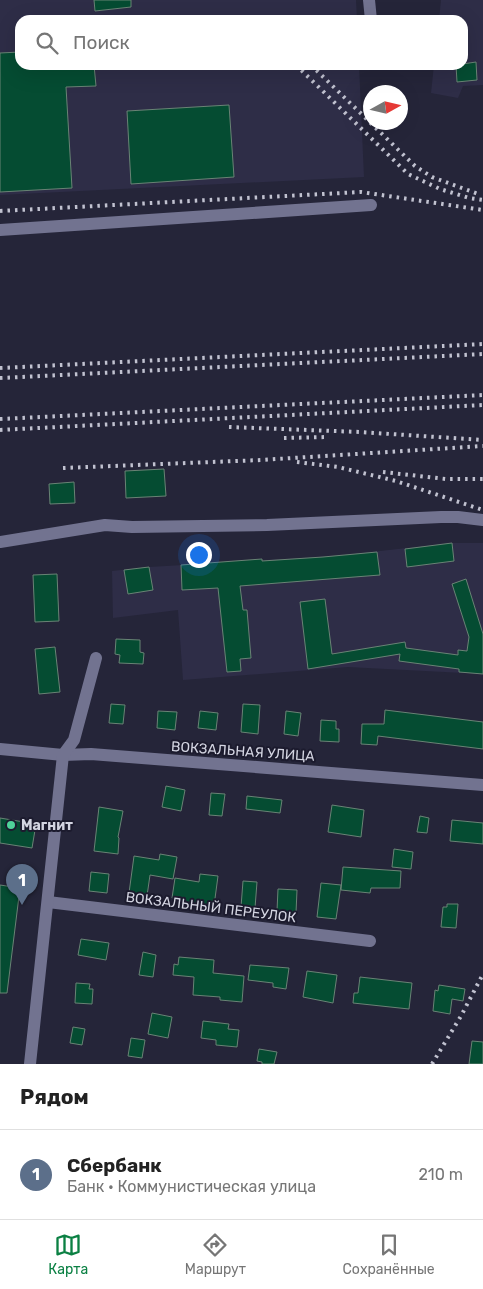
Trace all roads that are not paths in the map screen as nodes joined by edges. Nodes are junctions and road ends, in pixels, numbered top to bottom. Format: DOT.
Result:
graph roads {
  1 [pos="369,0"];
  2 [pos="370,15"];
  3 [pos="371,205"];
  4 [pos="0,230"];
  5 [pos="483,520"];
  6 [pos="0,542"];
  7 [pos="96,658"];
  8 [pos="0,749"];
  9 [pos="63,755"];
  10 [pos="483,785"];
  11 [pos="48,902"];
  12 [pos="370,941"];
  13 [pos="30,1064"];
  1 -- 2 [label="street"];
  3 -- 4 [label="street"];
  5 -- 6 [label="street"];
  7 -- 9 [label="street"];
  8 -- 9 [label="street, ВОКЗАЛЬНАЯ УЛИЦА"];
  9 -- 10 [label="street, ВОКЗАЛЬНАЯ УЛИЦА"];
  9 -- 11 [label="street"];
  11 -- 12 [label="street, ВОКЗАЛЬНЫЙ ПЕРЕУЛОК"];
  11 -- 13 [label="street"];
}
